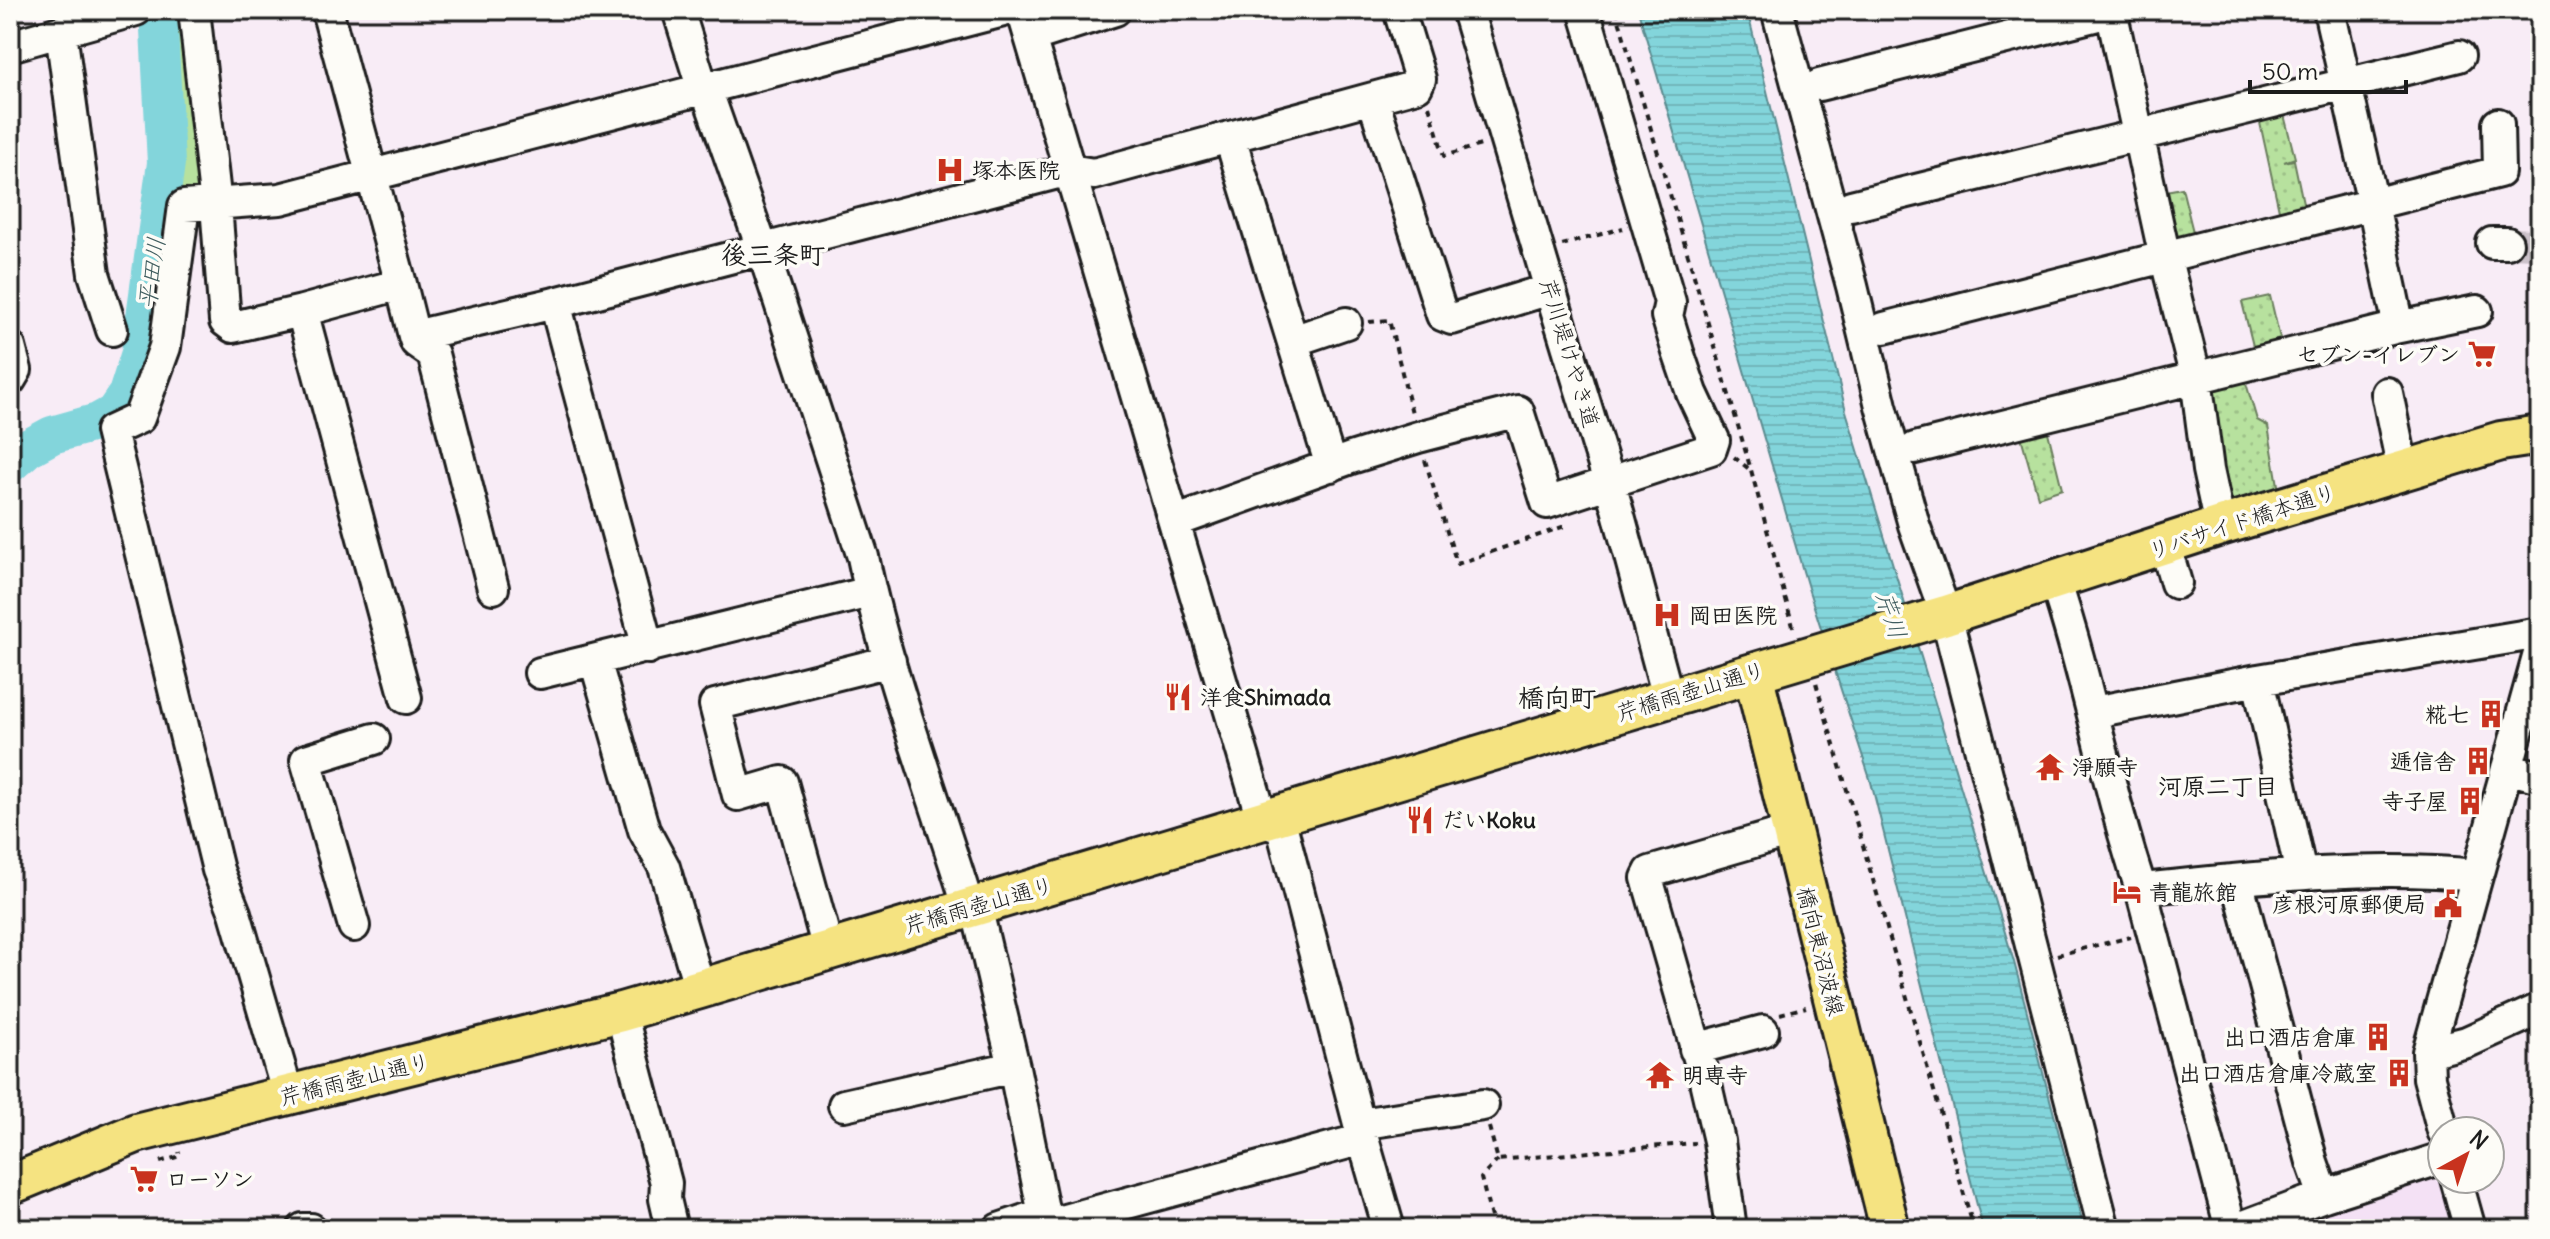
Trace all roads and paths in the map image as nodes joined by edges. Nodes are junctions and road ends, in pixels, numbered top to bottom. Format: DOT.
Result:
graph roads {
  1 [pos="194,10"];
  2 [pos="327,10"];
  3 [pos="678,10"];
  4 [pos="1007,10"];
  5 [pos="1115,10"];
  6 [pos="1399,10"];
  7 [pos="1467,10"];
  8 [pos="1584,10"];
  9 [pos="1616,10"];
  10 [pos="1777,10"];
  11 [pos="2329,10"];
  12 [pos="128,11"];
  13 [pos="2113,11"];
  14 [pos="1026,24"];
  15 [pos="61,32"];
  16 [pos="10,46"];
  17 [pos="2459,56"];
  18 [pos="1418,83"];
  19 [pos="2345,83"];
  20 [pos="1819,85"];
  21 [pos="705,90"];
  22 [pos="1373,99"];
  23 [pos="2498,124"];
  24 [pos="2137,134"];
  25 [pos="1230,138"];
  26 [pos="1504,138"];
  27 [pos="1069,170"];
  28 [pos="371,175"];
  29 [pos="2373,204"];
  30 [pos="216,205"];
  31 [pos="1851,206"];
  32 [pos="1645,221"];
  33 [pos="762,248"];
  34 [pos="2162,248"];
  35 [pos="1538,251"];
  36 [pos="401,284"];
  37 [pos="1550,289"];
  38 [pos="555,303"];
  39 [pos="302,311"];
  40 [pos="2477,311"];
  41 [pos="1346,323"];
  42 [pos="2399,327"];
  43 [pos="1884,328"];
  44 [pos="112,330"];
  45 [pos="414,336"];
  46 [pos="1293,341"];
  47 [pos="10,347"];
  48 [pos="2194,377"];
  49 [pos="10,380"];
  50 [pos="2387,393"];
  51 [pos="2540,435"];
  52 [pos="1418,437"];
  53 [pos="1915,448"];
  54 [pos="1331,466"];
  55 [pos="2403,471"];
  56 [pos="1609,482"];
  57 [pos="1174,522"];
  58 [pos="1574,523"];
  59 [pos="2220,526"];
  60 [pos="2146,545"];
  61 [pos="2055,581"];
  62 [pos="2176,583"];
  63 [pos="493,588"];
  64 [pos="870,592"];
  65 [pos="1936,618"];
  66 [pos="2540,633"];
  67 [pos="648,648"];
  68 [pos="1806,654"];
  69 [pos="595,660"];
  70 [pos="890,661"];
  71 [pos="2538,666"];
  72 [pos="540,673"];
  73 [pos="1753,673"];
  74 [pos="2241,685"];
  75 [pos="1668,697"];
  76 [pos="406,698"];
  77 [pos="2094,712"];
  78 [pos="374,739"];
  79 [pos="2507,768"];
  80 [pos="2540,777"];
  81 [pos="1263,822"];
  82 [pos="1791,831"];
  83 [pos="2301,874"];
  84 [pos="2477,875"];
  85 [pos="2237,880"];
  86 [pos="2141,889"];
  87 [pos="976,906"];
  88 [pos="354,926"];
  89 [pos="2152,932"];
  90 [pos="828,949"];
  91 [pos="2063,953"];
  92 [pos="700,989"];
  93 [pos="2540,1009"];
  94 [pos="621,1012"];
  95 [pos="1763,1031"];
  96 [pos="1695,1049"];
  97 [pos="2428,1052"];
  98 [pos="1014,1067"];
  99 [pos="844,1105"];
  100 [pos="1483,1105"];
  101 [pos="265,1107"];
  102 [pos="2439,1115"];
  103 [pos="1361,1131"];
  104 [pos="1719,1141"];
  105 [pos="1498,1160"];
  106 [pos="2426,1163"];
  107 [pos="11,1183"];
  108 [pos="2460,1195"];
  109 [pos="2324,1196"];
  110 [pos="1046,1222"];
  111 [pos="303,1229"];
  112 [pos="311,1229"];
  113 [pos="672,1229"];
  114 [pos="999,1229"];
  115 [pos="1389,1229"];
  116 [pos="1494,1229"];
  117 [pos="1731,1229"];
  118 [pos="1890,1229"];
  119 [pos="1974,1229"];
  120 [pos="2104,1229"];
  121 [pos="2234,1229"];
  122 [pos="2470,1229"];
  1 -- 30 [label="street"];
  2 -- 28 [label="street"];
  3 -- 21 [label="street"];
  4 -- 21 [label="street"];
  5 -- 14 [label="street"];
  6 -- 18 [label="street"];
  7 -- 26 [label="street, 芹川堤けやき道"];
  8 -- 32 [label="street"];
  9 -- 68 [label="path"];
  10 -- 65 [label="street"];
  11 -- 19 [label="street"];
  12 -- 15 [label="street"];
  13 -- 20 [label="street"];
  13 -- 24 [label="street"];
  14 -- 27 [label="street"];
  15 -- 16 [label="street"];
  15 -- 44 [label="street"];
  17 -- 19 [label="street"];
  18 -- 22 [label="street"];
  18 -- 26 [label="path"];
  19 -- 24 [label="street"];
  19 -- 29 [label="street"];
  21 -- 28 [label="street"];
  21 -- 33 [label="street"];
  22 -- 25 [label="street"];
  22 -- 37 [label="street"];
  23 -- 29 [label="street"];
  24 -- 31 [label="street"];
  24 -- 34 [label="street"];
  25 -- 27 [label="street"];
  25 -- 46 [label="street"];
  26 -- 35 [label="street, 芹川堤けやき道"];
  27 -- 33 [label="street"];
  27 -- 57 [label="street"];
  28 -- 30 [label="street"];
  28 -- 36 [label="street"];
  29 -- 34 [label="street"];
  29 -- 42 [label="street"];
  30 -- 39 [label="street"];
  30 -- 101 [label="street"];
  32 -- 35 [label="path"];
  32 -- 56 [label="street"];
  33 -- 38 [label="street"];
  33 -- 64 [label="street"];
  34 -- 43 [label="street"];
  34 -- 48 [label="street"];
  35 -- 37 [label="street, 芹川堤けやき道"];
  36 -- 39 [label="street"];
  36 -- 45 [label="street"];
  37 -- 56 [label="street, 芹川堤けやき道"];
  38 -- 45 [label="street"];
  38 -- 67 [label="street"];
  39 -- 76 [label="street"];
  40 -- 42 [label="street"];
  41 -- 46 [label="street"];
  41 -- 52 [label="path"];
  42 -- 48 [label="street"];
  45 -- 63 [label="street"];
  46 -- 54 [label="street"];
  47 -- 49 [label="street"];
  48 -- 53 [label="street"];
  48 -- 59 [label="street"];
  50 -- 55 [label="street"];
  51 -- 55 [label="main road, リバサイド橋本通り"];
  52 -- 54 [label="street"];
  52 -- 56 [label="street"];
  52 -- 58 [label="path"];
  54 -- 57 [label="street"];
  55 -- 59 [label="main road, リバサイド橋本通り"];
  56 -- 75 [label="street, 芹川堤けやき道"];
  57 -- 81 [label="street"];
  59 -- 60 [label="main road, リバサイド橋本通り"];
  60 -- 61 [label="main road, リバサイド橋本通り"];
  60 -- 62 [label="street"];
  61 -- 65 [label="main road, リバサイド橋本通り"];
  61 -- 77 [label="street"];
  64 -- 67 [label="street"];
  64 -- 70 [label="street"];
  65 -- 68 [label="main road, 芹橋雨壺山通り"];
  65 -- 120 [label="street"];
  66 -- 74 [label="street"];
  67 -- 69 [label="street"];
  68 -- 73 [label="main road, 芹橋雨壺山通り"];
  68 -- 119 [label="path"];
  69 -- 72 [label="street"];
  69 -- 92 [label="street"];
  70 -- 87 [label="street"];
  70 -- 90 [label="street"];
  71 -- 79 [label="street"];
  73 -- 75 [label="main road, 芹橋雨壺山通り"];
  73 -- 82 [label="main road, 橋向東沼波線"];
  74 -- 77 [label="street"];
  74 -- 83 [label="street"];
  75 -- 81 [label="main road, 芹橋雨壺山通り"];
  77 -- 86 [label="street"];
  78 -- 88 [label="street"];
  79 -- 80 [label="street"];
  79 -- 84 [label="street"];
  81 -- 87 [label="main road, 芹橋雨壺山通り"];
  81 -- 103 [label="street"];
  82 -- 96 [label="street"];
  82 -- 118 [label="main road, 橋向東沼波線"];
  83 -- 84 [label="street"];
  83 -- 85 [label="street"];
  84 -- 97 [label="street"];
  85 -- 86 [label="street"];
  85 -- 109 [label="street"];
  86 -- 89 [label="street"];
  87 -- 90 [label="main road, 芹橋雨壺山通り"];
  87 -- 98 [label="street"];
  89 -- 91 [label="path"];
  89 -- 121 [label="street"];
  90 -- 92 [label="main road, 芹橋雨壺山通り"];
  92 -- 94 [label="main road, 芹橋雨壺山通り"];
  93 -- 97 [label="street"];
  94 -- 101 [label="main road, 芹橋雨壺山通り"];
  94 -- 113 [label="street"];
  95 -- 96 [label="street"];
  96 -- 104 [label="street"];
  97 -- 102 [label="street"];
  98 -- 99 [label="street"];
  98 -- 110 [label="street"];
  100 -- 103 [label="street"];
  100 -- 105 [label="path"];
  101 -- 107 [label="main road, 芹橋雨壺山通り"];
  103 -- 110 [label="street"];
  103 -- 115 [label="street"];
  104 -- 105 [label="path"];
  104 -- 117 [label="street"];
  105 -- 116 [label="path"];
  106 -- 109 [label="street"];
  108 -- 122 [label="street"];
  109 -- 121 [label="street"];
  110 -- 114 [label="street"];
  111 -- 112 [label="street"];
}
